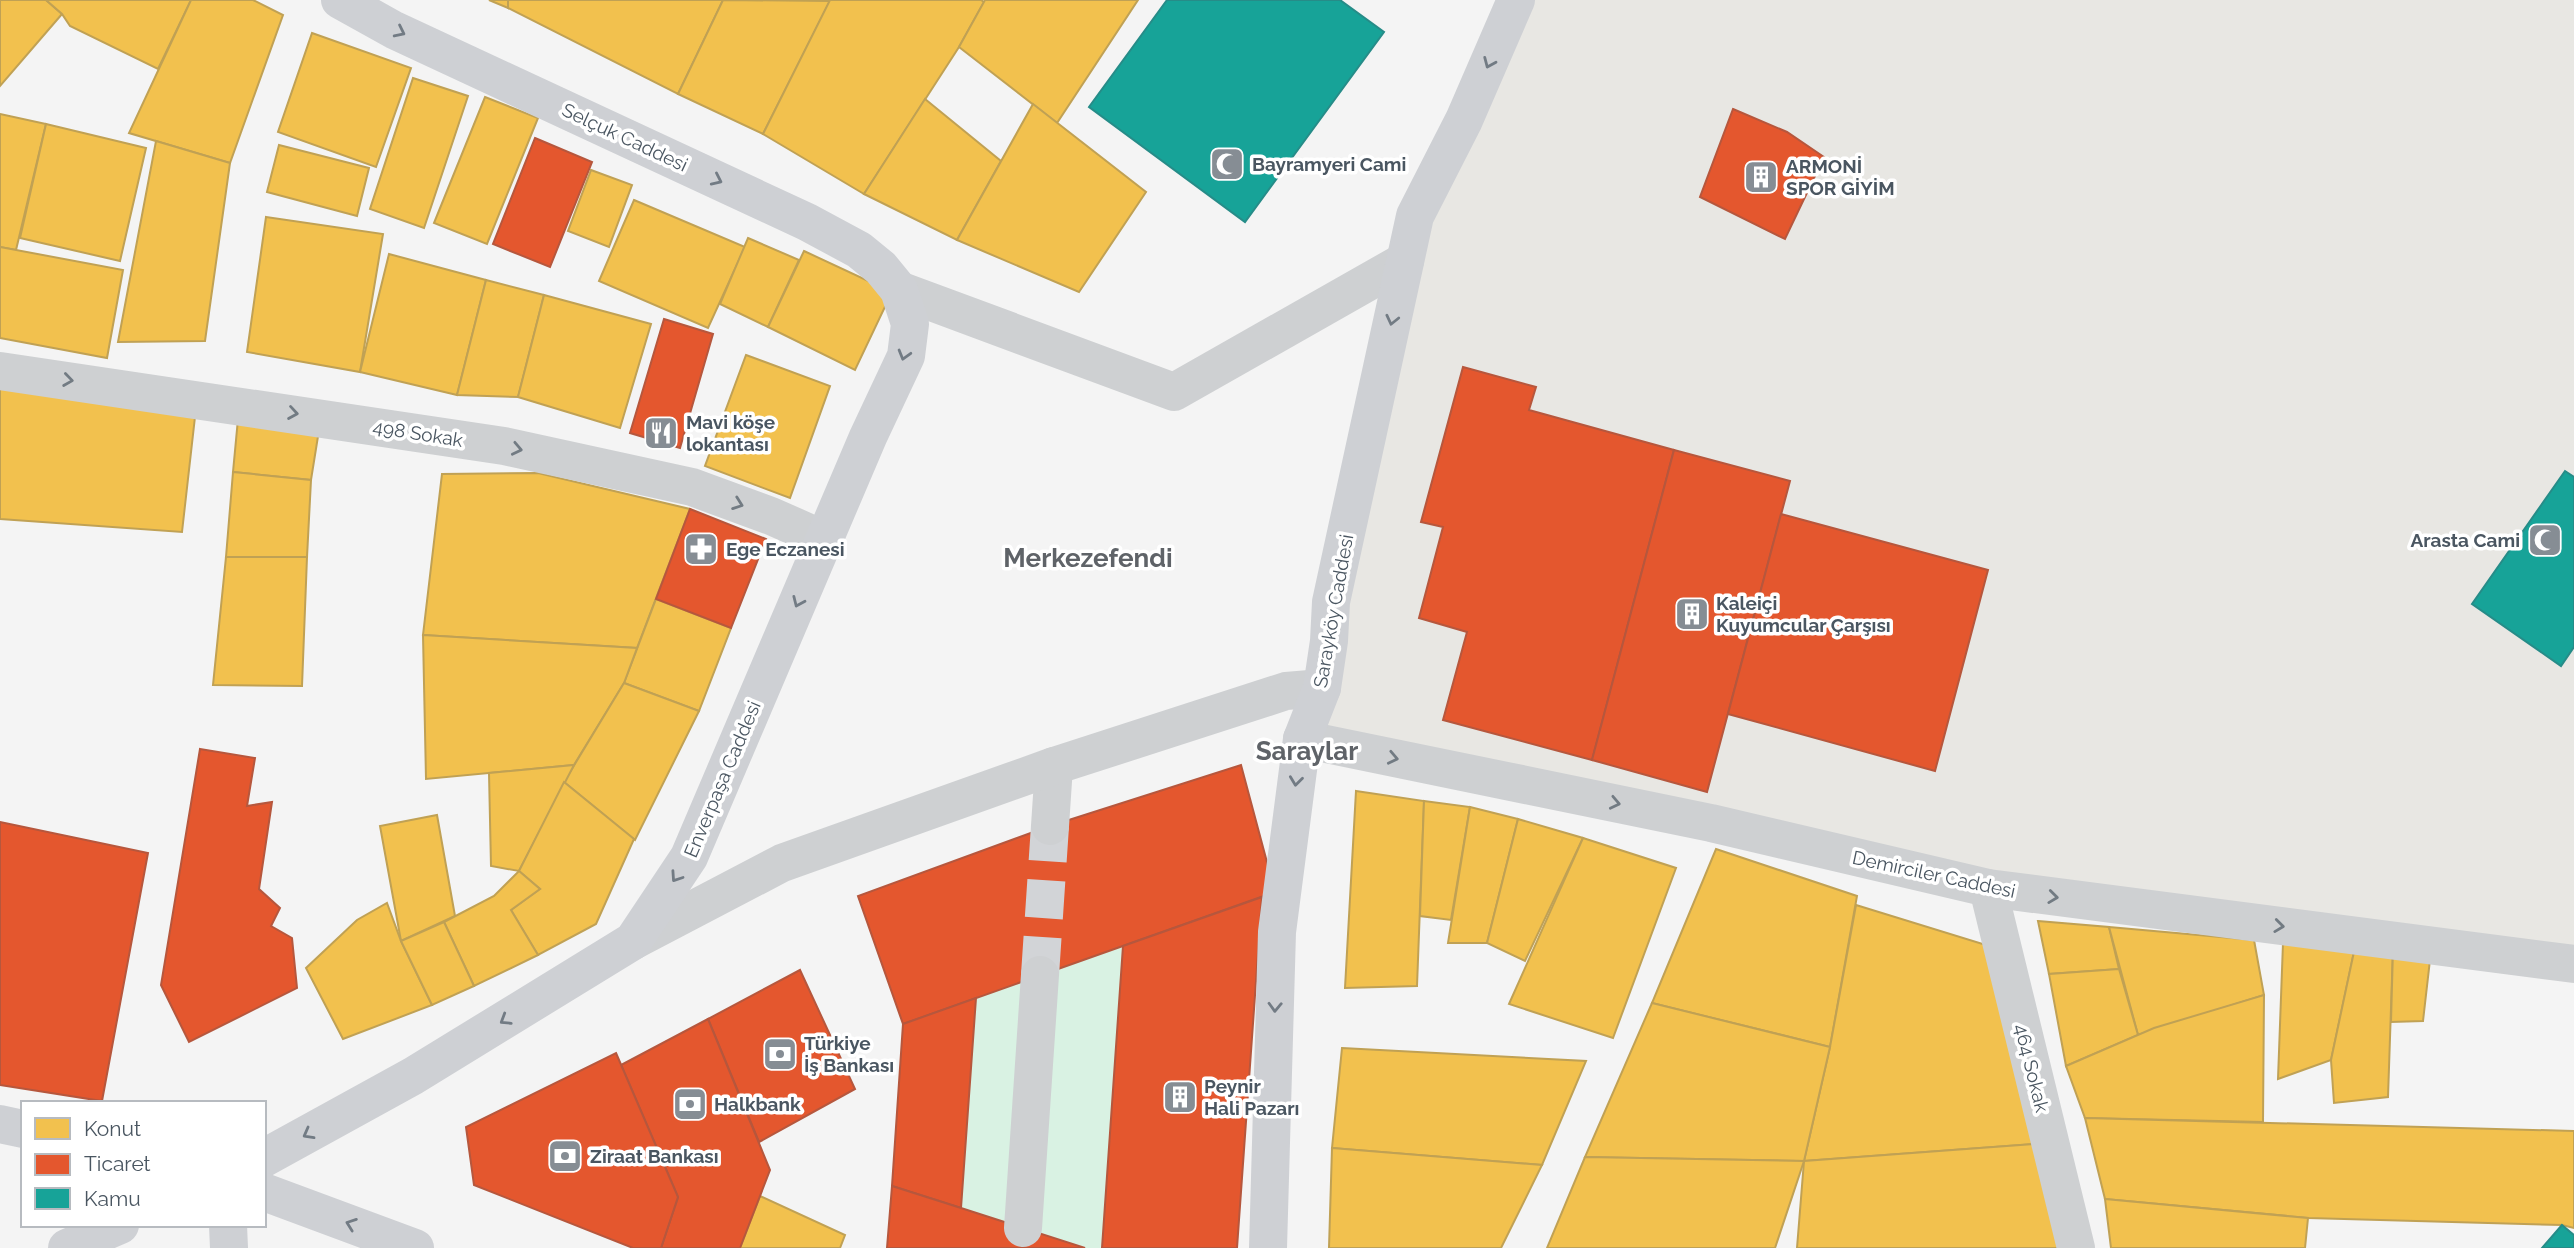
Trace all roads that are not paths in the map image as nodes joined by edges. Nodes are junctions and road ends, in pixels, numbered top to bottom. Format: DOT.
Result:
graph roads {
  1 [pos="340,0"];
  2 [pos="1516,0"];
  3 [pos="1405,261"];
  4 [pos="899,290"];
  5 [pos="0,371"];
  6 [pos="825,540"];
  7 [pos="1322,688"];
  8 [pos="1302,739"];
  9 [pos="1054,766"];
  10 [pos="1050,826"];
  11 [pos="1988,888"];
  12 [pos="633,941"];
  13 [pos="2574,964"];
  14 [pos="1040,975"];
  15 [pos="0,1124"];
  16 [pos="21,1129"];
  17 [pos="266,1157"];
  18 [pos="266,1193"];
  19 [pos="115,1227"];
  20 [pos="228,1227"];
  21 [pos="1023,1228"];
  22 [pos="67,1248"];
  23 [pos="229,1248"];
  24 [pos="415,1248"];
  25 [pos="1268,1248"];
  26 [pos="2076,1248"];
  1 -- 4 [label="street, Selçuk Caddesi, one-way"];
  2 -- 3 [label="street, Sarayköy Caddesi, one-way"];
  3 -- 4 [label="street"];
  3 -- 7 [label="street, Sarayköy Caddesi, one-way"];
  4 -- 6 [label="street, Enverpaşa Caddesi, one-way"];
  5 -- 6 [label="street, 498 Sokak, one-way"];
  6 -- 12 [label="street, Enverpaşa Caddesi, one-way"];
  7 -- 8 [label="street, Sarayköy Caddesi"];
  7 -- 9 [label="street"];
  8 -- 11 [label="street, Demirciler Caddesi, one-way"];
  8 -- 25 [label="street, Sarayköy Caddesi, one-way"];
  9 -- 10 [label="street"];
  9 -- 12 [label="street"];
  11 -- 13 [label="street, Demirciler Caddesi, one-way"];
  11 -- 26 [label="street, 464 Sokak"];
  12 -- 17 [label="street, Enverpaşa Caddesi, one-way"];
  14 -- 21 [label="street"];
  15 -- 16 [label="street"];
  24 -- 18 [label="street, one-way"];
  19 -- 22 [label="street"];
  20 -- 23 [label="street"];
}
